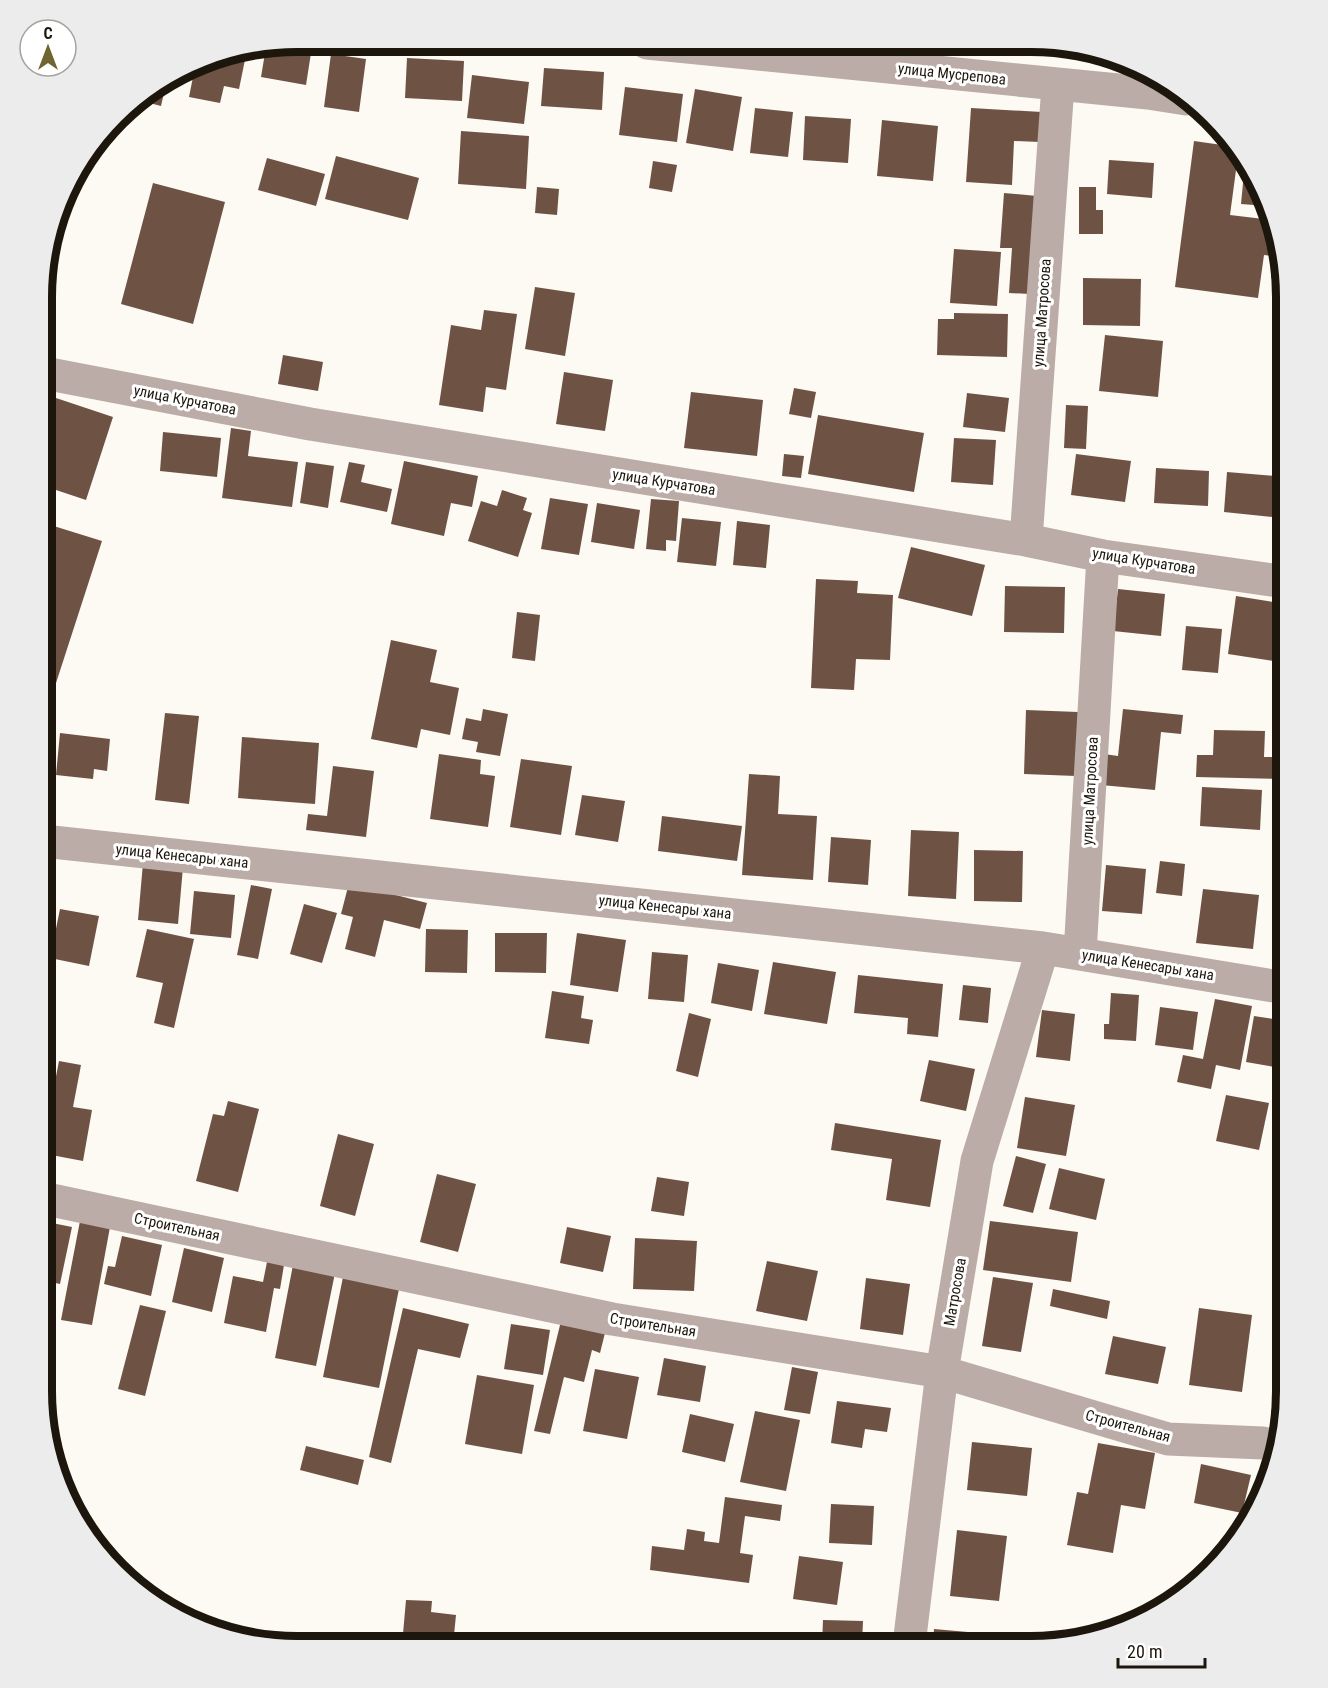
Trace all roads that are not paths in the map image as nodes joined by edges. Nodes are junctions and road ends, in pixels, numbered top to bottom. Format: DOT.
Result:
graph roads {
  1 [pos="735,52"];
  2 [pos="1058,85"];
  3 [pos="1150,85"];
  4 [pos="52,375"];
  5 [pos="1026,540"];
  6 [pos="1103,556"];
  7 [pos="1276,581"];
  8 [pos="52,842"];
  9 [pos="1043,948"];
  10 [pos="1080,954"];
  11 [pos="1276,985"];
  12 [pos="52,1200"];
  13 [pos="942,1372"];
  14 [pos="1263,1443"];
  15 [pos="910,1636"];
  1 -- 2 [label="street, улица Мусрепова"];
  2 -- 3 [label="street, улица Мусрепова"];
  2 -- 5 [label="street, улица Матросова"];
  4 -- 5 [label="street, улица Курчатова"];
  5 -- 6 [label="street, улица Курчатова"];
  6 -- 7 [label="street, улица Курчатова"];
  6 -- 10 [label="street, улица Матросова"];
  8 -- 9 [label="street, улица Кенесары хана"];
  9 -- 10 [label="street, улица Кенесары хана"];
  9 -- 13 [label="street, Матросова"];
  10 -- 11 [label="street, улица Кенесары хана"];
  12 -- 13 [label="street, Строительная"];
  13 -- 14 [label="street, Строительная"];
  13 -- 15 [label="street, Матросова"];
}
